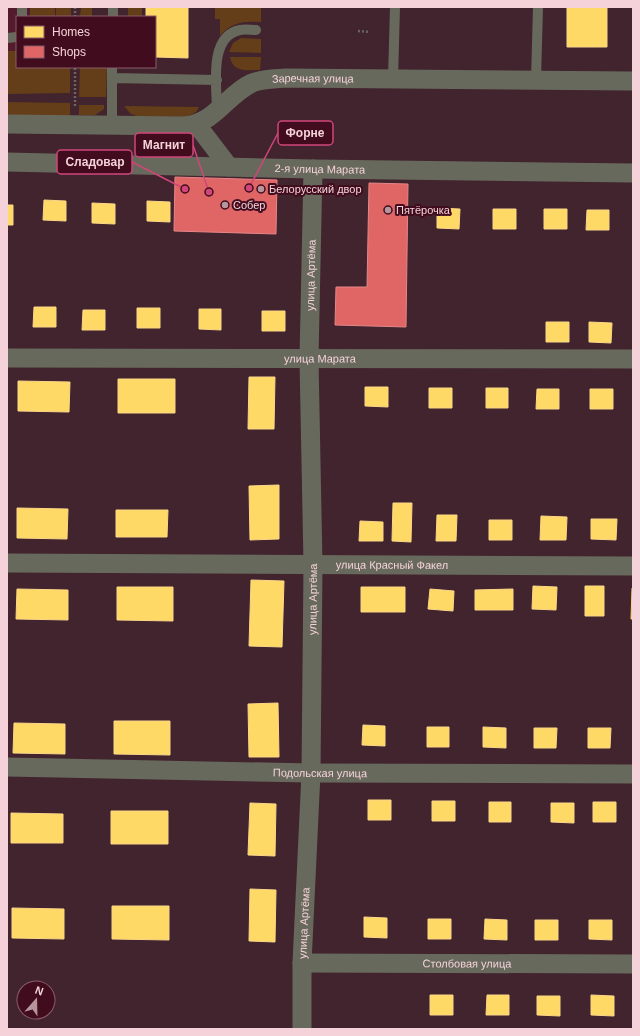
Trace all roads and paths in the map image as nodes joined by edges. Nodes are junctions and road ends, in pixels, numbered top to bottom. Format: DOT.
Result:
graph roads {
  1 [pos="395,7"];
  2 [pos="538,7"];
  3 [pos="256,30"];
  4 [pos="358,31"];
  5 [pos="370,32"];
  6 [pos="75,68"];
  7 [pos="112,68"];
  8 [pos="112,78"];
  9 [pos="393,79"];
  10 [pos="217,80"];
  11 [pos="536,80"];
  12 [pos="633,81"];
  13 [pos="217,113"];
  14 [pos="7,124"];
  15 [pos="75,124"];
  16 [pos="112,124"];
  17 [pos="197,125"];
  18 [pos="7,162"];
  19 [pos="228,167"];
  20 [pos="313,169"];
  21 [pos="633,173"];
  22 [pos="7,358"];
  23 [pos="310,359"];
  24 [pos="633,359"];
  25 [pos="7,563"];
  26 [pos="313,565"];
  27 [pos="633,566"];
  28 [pos="7,767"];
  29 [pos="311,773"];
  30 [pos="633,774"];
  31 [pos="302,963"];
  32 [pos="633,964"];
  33 [pos="302,1029"];
  1 -- 9 [label="lane"];
  2 -- 11 [label="lane"];
  3 -- 10 [label="lane"];
  4 -- 5 [label="path"];
  6 -- 15 [label="path"];
  7 -- 8 [label="lane"];
  8 -- 10 [label="lane"];
  8 -- 16 [label="lane"];
  9 -- 11 [label="street, Заречная улица"];
  9 -- 13 [label="street, Заречная улица"];
  10 -- 13 [label="lane"];
  11 -- 12 [label="street, Заречная улица"];
  13 -- 17 [label="street, Заречная улица"];
  14 -- 15 [label="street, Заречная улица"];
  15 -- 16 [label="street, Заречная улица"];
  16 -- 17 [label="street, Заречная улица"];
  17 -- 19 [label="street"];
  18 -- 19 [label="street, 2-я улица Марата"];
  19 -- 20 [label="street, 2-я улица Марата"];
  20 -- 21 [label="street, 2-я улица Марата"];
  20 -- 23 [label="street, улица Артёма"];
  22 -- 23 [label="street, улица Марата"];
  23 -- 24 [label="street, улица Марата"];
  23 -- 26 [label="street, улица Артёма"];
  25 -- 26 [label="street, улица Красный Факел"];
  26 -- 27 [label="street, улица Красный Факел"];
  26 -- 29 [label="street, улица Артёма"];
  28 -- 29 [label="street, Подольская улица"];
  29 -- 30 [label="street, Подольская улица"];
  29 -- 31 [label="street, улица Артёма"];
  31 -- 32 [label="street, Столбовая улица"];
  31 -- 33 [label="street, улица Артёма"];
}
